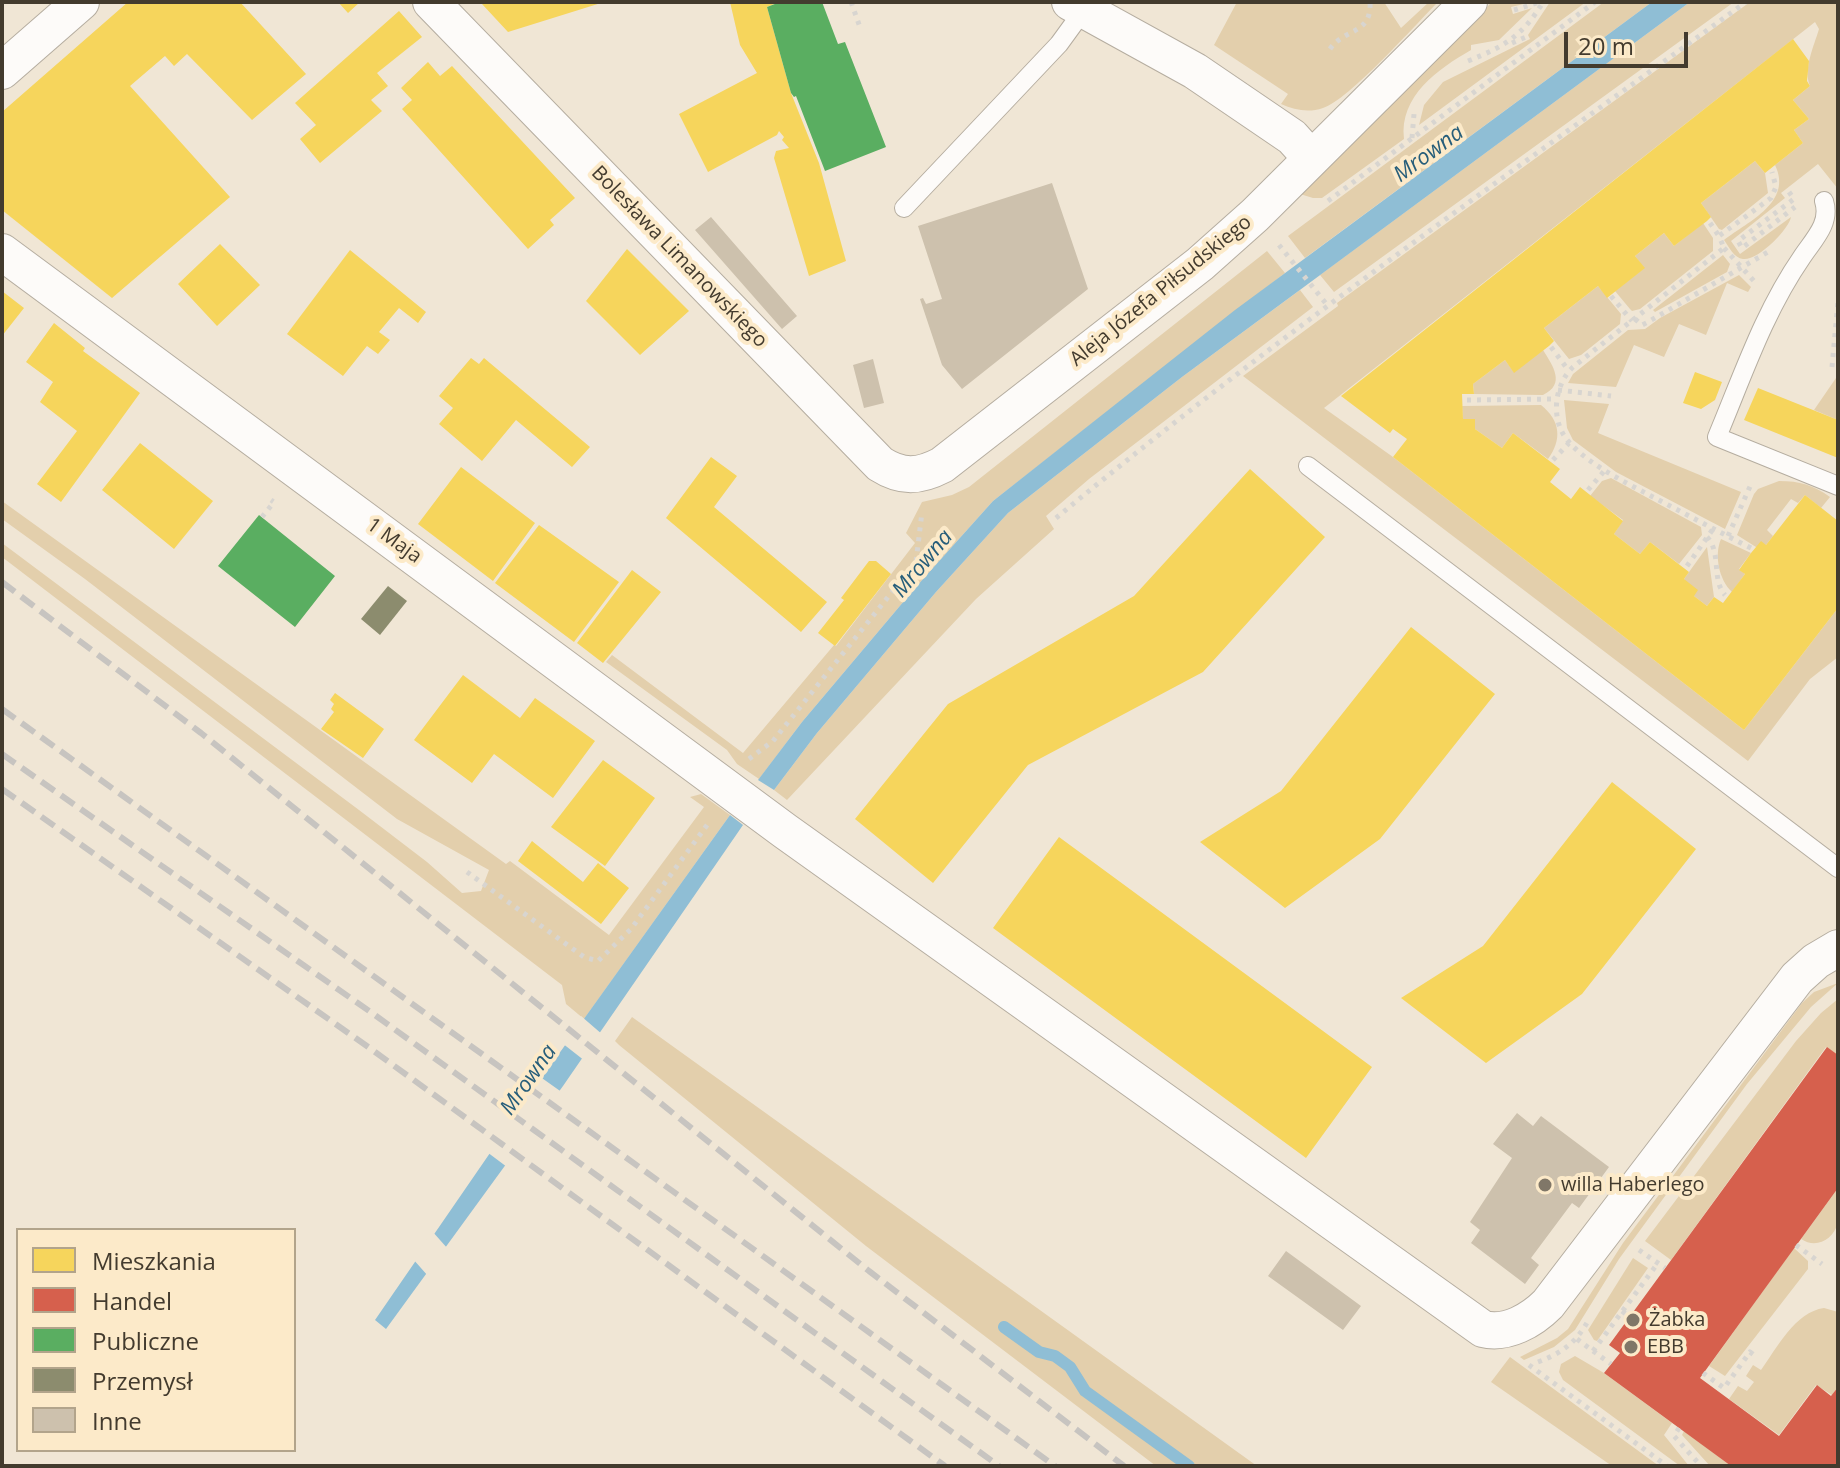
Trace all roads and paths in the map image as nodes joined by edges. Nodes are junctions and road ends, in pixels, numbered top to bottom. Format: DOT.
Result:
graph roads {
  1 [pos="81,2"];
  2 [pos="431,2"];
  3 [pos="851,2"];
  4 [pos="1370,2"];
  5 [pos="1469,2"];
  6 [pos="1542,2"];
  7 [pos="1595,2"];
  8 [pos="1746,2"];
  9 [pos="1077,7"];
  10 [pos="1514,10"];
  11 [pos="861,30"];
  12 [pos="1526,37"];
  13 [pos="1508,44"];
  14 [pos="1330,49"];
  15 [pos="1476,50"];
  16 [pos="1465,62"];
  17 [pos="2,71"];
  18 [pos="1416,108"];
  19 [pos="1412,138"];
  20 [pos="1311,158"];
  21 [pos="1772,172"];
  22 [pos="1789,192"];
  23 [pos="1824,201"];
  24 [pos="1325,203"];
  25 [pos="904,208"];
  26 [pos="1800,215"];
  27 [pos="1710,223"];
  28 [pos="1719,236"];
  29 [pos="1275,240"];
  30 [pos="1724,248"];
  31 [pos="1769,250"];
  32 [pos="2,252"];
  33 [pos="1742,268"];
  34 [pos="1757,285"];
  35 [pos="1611,296"];
  36 [pos="1838,301"];
  37 [pos="1328,306"];
  38 [pos="1633,320"];
  39 [pos="1551,347"];
  40 [pos="1832,367"];
  41 [pos="1569,371"];
  42 [pos="1558,390"];
  43 [pos="1611,396"];
  44 [pos="1557,399"];
  45 [pos="1467,400"];
  46 [pos="1569,443"];
  47 [pos="1553,460"];
  48 [pos="942,465"];
  49 [pos="1308,466"];
  50 [pos="1605,470"];
  51 [pos="1838,486"];
  52 [pos="1588,490"];
  53 [pos="1747,493"];
  54 [pos="264,494"];
  55 [pos="922,507"];
  56 [pos="262,517"];
  57 [pos="1056,518"];
  58 [pos="1713,529"];
  59 [pos="1728,536"];
  60 [pos="1707,537"];
  61 [pos="1751,548"];
  62 [pos="1687,566"];
  63 [pos="1725,595"];
  64 [pos="729,772"];
  65 [pos="710,821"];
  66 [pos="1838,868"];
  67 [pos="467,872"];
  68 [pos="1838,948"];
  69 [pos="1796,1245"];
  70 [pos="1644,1254"];
  71 [pos="1658,1263"];
  72 [pos="1822,1264"];
  73 [pos="1665,1268"];
  74 [pos="1622,1311"];
  75 [pos="1630,1317"];
  76 [pos="1577,1339"];
  77 [pos="1593,1351"];
  78 [pos="1754,1355"];
  79 [pos="1611,1364"];
  80 [pos="1529,1365"];
  81 [pos="1703,1373"];
  82 [pos="1679,1428"];
  83 [pos="1667,1466"];
  84 [pos="1701,1466"];
  1 -- 17 [label="street"];
  2 -- 48 [label="street, Bolesława Limanowskiego"];
  3 -- 11 [label="path"];
  4 -- 14 [label="path"];
  5 -- 20 [label="street, Aleja Józefa Piłsudskiego"];
  6 -- 10 [label="path"];
  6 -- 13 [label="path"];
  7 -- 19 [label="path"];
  8 -- 37 [label="path"];
  9 -- 20 [label="street"];
  9 -- 25 [label="lane"];
  12 -- 13 [label="path"];
  13 -- 15 [label="path"];
  13 -- 16 [label="path"];
  18 -- 19 [label="path"];
  19 -- 24 [label="path"];
  20 -- 48 [label="street, Aleja Józefa Piłsudskiego"];
  21 -- 28 [label="path"];
  22 -- 26 [label="path"];
  23 -- 51 [label="lane"];
  27 -- 28 [label="path"];
  28 -- 30 [label="path"];
  29 -- 37 [label="path"];
  30 -- 33 [label="path"];
  30 -- 38 [label="path"];
  31 -- 33 [label="path"];
  32 -- 64 [label="street, 1 Maja"];
  33 -- 34 [label="path"];
  33 -- 38 [label="path"];
  35 -- 38 [label="path"];
  36 -- 40 [label="path"];
  37 -- 57 [label="path"];
  38 -- 41 [label="path"];
  39 -- 41 [label="path"];
  41 -- 42 [label="path"];
  42 -- 43 [label="path"];
  42 -- 44 [label="path"];
  44 -- 45 [label="path"];
  44 -- 46 [label="path"];
  46 -- 47 [label="path"];
  46 -- 50 [label="path"];
  49 -- 66 [label="lane"];
  50 -- 52 [label="path"];
  50 -- 58 [label="path"];
  53 -- 59 [label="path"];
  54 -- 56 [label="path"];
  55 -- 64 [label="path"];
  58 -- 59 [label="path"];
  58 -- 60 [label="path"];
  59 -- 61 [label="path"];
  60 -- 62 [label="path"];
  60 -- 63 [label="path"];
  64 -- 68 [label="street, 1 Maja"];
  65 -- 67 [label="path"];
  69 -- 72 [label="path"];
  70 -- 71 [label="path"];
  71 -- 73 [label="path"];
  71 -- 74 [label="path"];
  74 -- 75 [label="path"];
  74 -- 77 [label="path"];
  76 -- 77 [label="path"];
  77 -- 79 [label="path"];
  78 -- 81 [label="path"];
  80 -- 83 [label="path"];
  82 -- 84 [label="path"];
}
